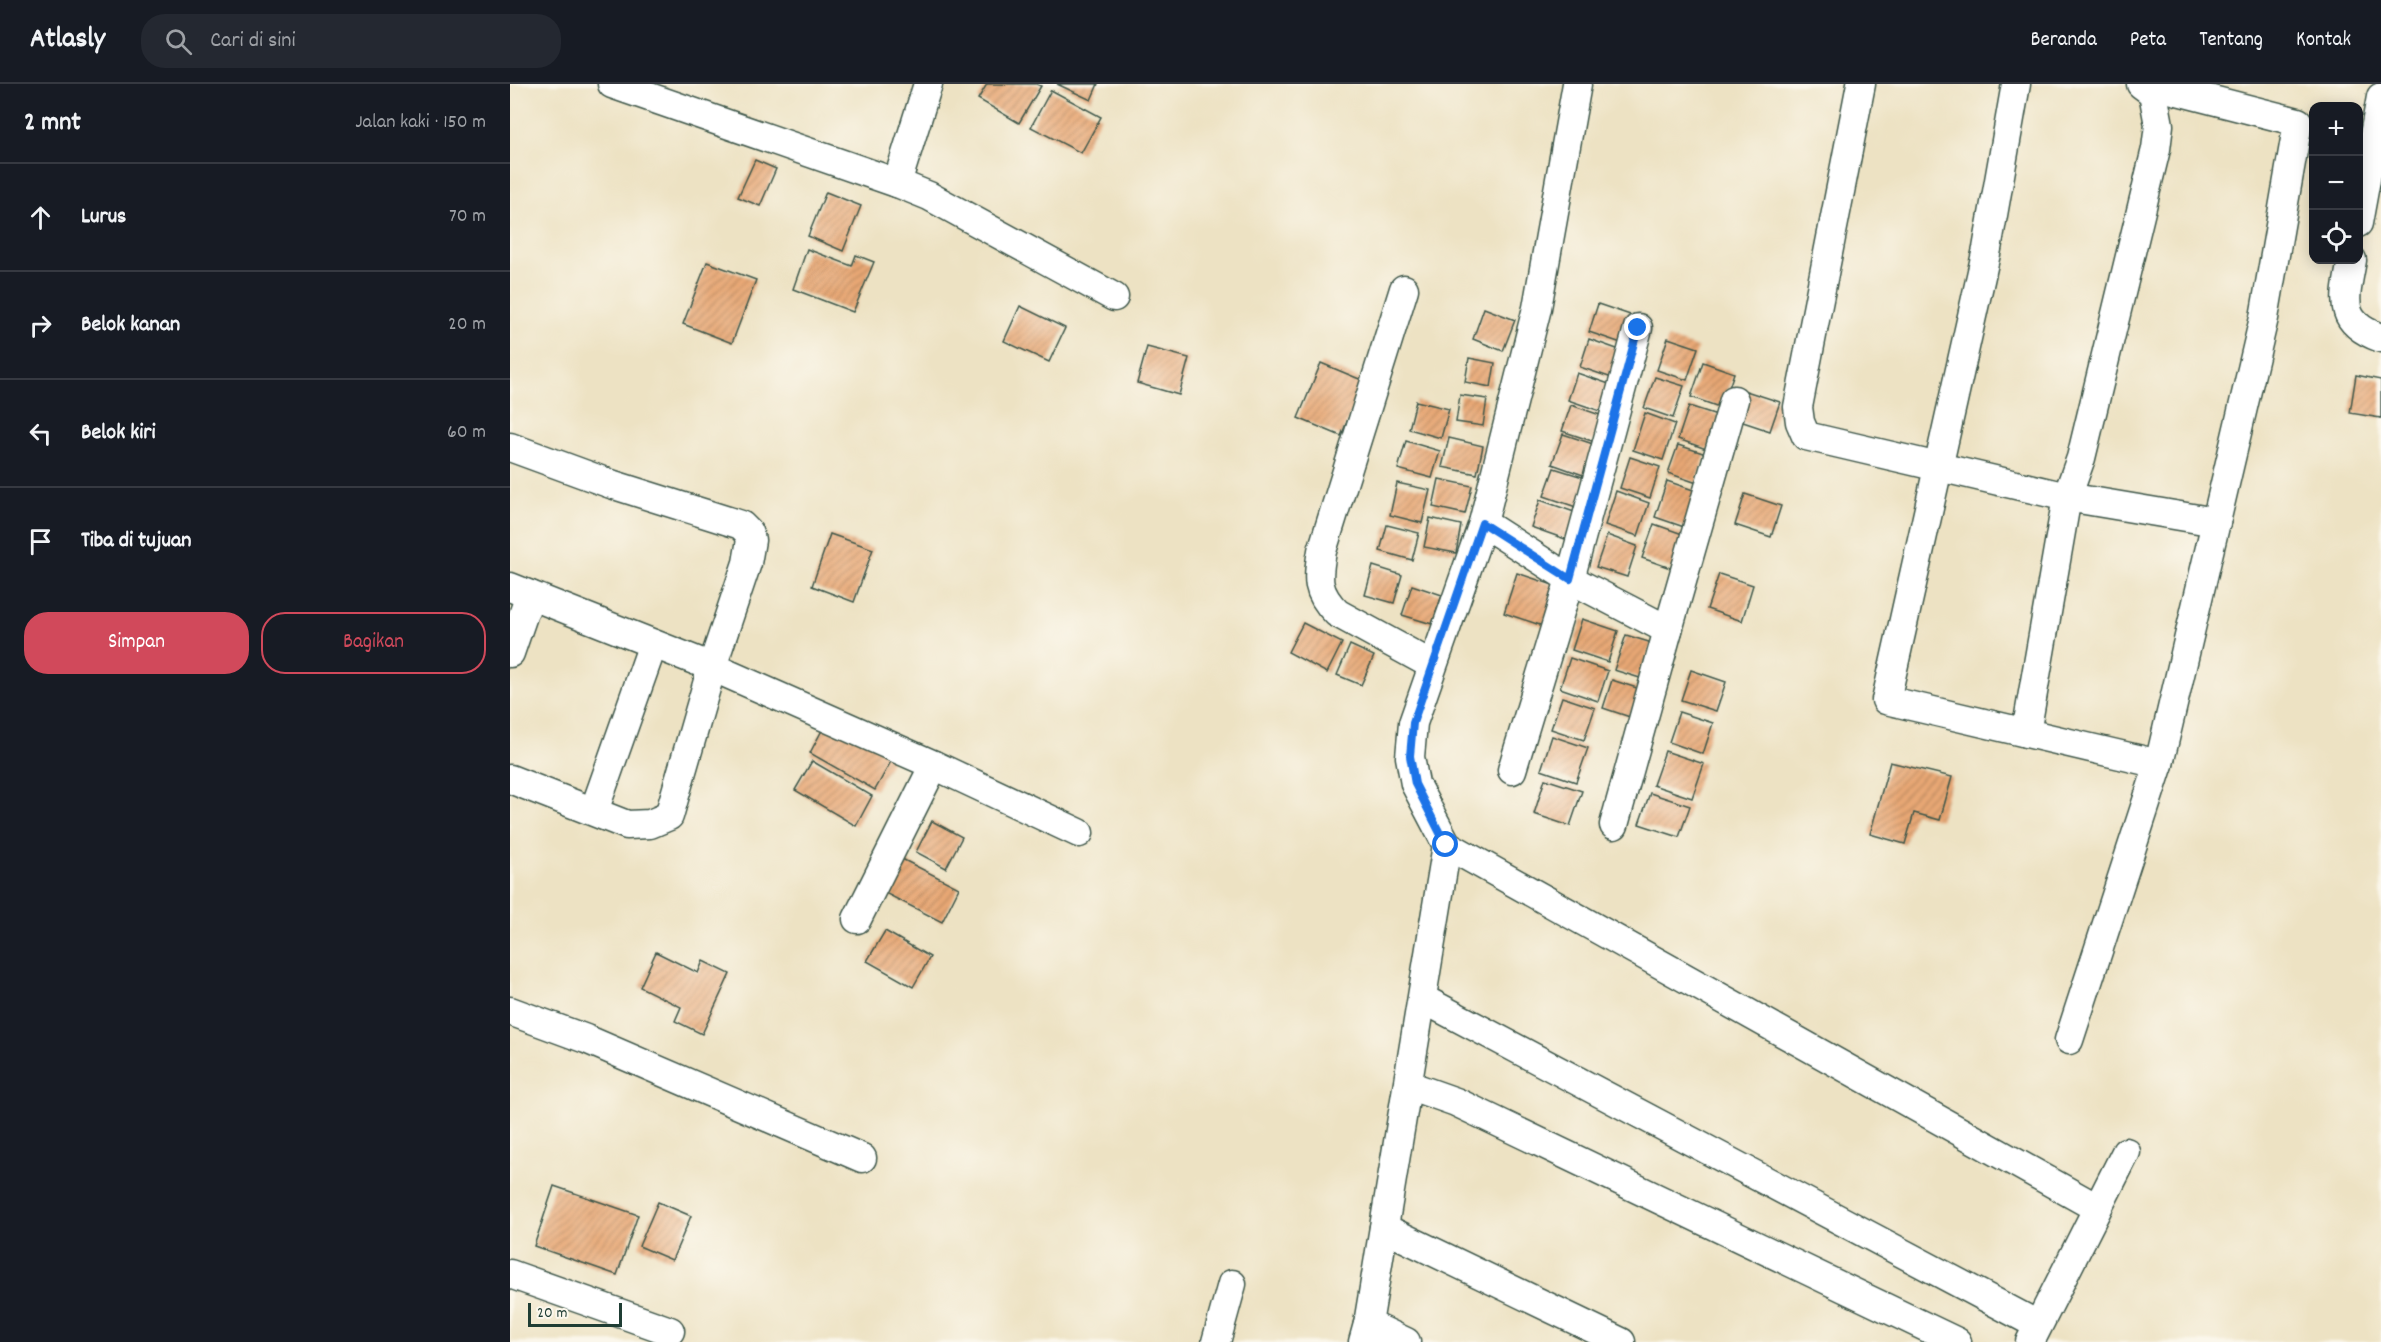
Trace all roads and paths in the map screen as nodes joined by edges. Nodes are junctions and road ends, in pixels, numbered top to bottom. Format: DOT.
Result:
graph roads {
  1 [pos="612,84"];
  2 [pos="928,84"];
  3 [pos="1577,84"];
  4 [pos="1861,84"];
  5 [pos="2016,84"];
  6 [pos="2141,84"];
  7 [pos="2150,84"];
  8 [pos="2381,97"];
  9 [pos="897,183"];
  10 [pos="2360,210"];
  11 [pos="2351,264"];
  12 [pos="1404,289"];
  13 [pos="1114,297"];
  14 [pos="1638,328"];
  15 [pos="2381,338"];
  16 [pos="1734,400"];
  17 [pos="510,447"];
  18 [pos="1938,468"];
  19 [pos="2067,497"];
  20 [pos="2216,522"];
  21 [pos="1482,523"];
  22 [pos="1570,579"];
  23 [pos="520,591"];
  24 [pos="1668,630"];
  25 [pos="653,644"];
  26 [pos="510,654"];
  27 [pos="1432,665"];
  28 [pos="712,667"];
  29 [pos="2026,733"];
  30 [pos="2159,764"];
  31 [pos="934,765"];
  32 [pos="1512,770"];
  33 [pos="510,779"];
  34 [pos="594,811"];
  35 [pos="1614,825"];
  36 [pos="1079,833"];
  37 [pos="1446,845"];
  38 [pos="857,919"];
  39 [pos="1423,999"];
  40 [pos="510,1011"];
  41 [pos="2069,1040"];
  42 [pos="1408,1085"];
  43 [pos="2126,1152"];
  44 [pos="862,1158"];
  45 [pos="2097,1208"];
  46 [pos="1384,1227"];
  47 [pos="510,1274"];
  48 [pos="1232,1284"];
  49 [pos="670,1331"];
  50 [pos="1365,1333"];
  51 [pos="2034,1334"];
  52 [pos="1216,1342"];
  53 [pos="1406,1342"];
  54 [pos="1621,1342"];
  55 [pos="1958,1342"];
  1 -- 9 [label="street"];
  2 -- 9 [label="street"];
  3 -- 21 [label="street"];
  4 -- 18 [label="street"];
  5 -- 18 [label="street"];
  6 -- 19 [label="street"];
  7 -- 20 [label="street"];
  8 -- 10 [label="street"];
  9 -- 13 [label="street"];
  11 -- 15 [label="street"];
  12 -- 27 [label="street"];
  14 -- 22 [label="street"];
  16 -- 24 [label="street"];
  17 -- 28 [label="street"];
  18 -- 19 [label="street"];
  18 -- 29 [label="street"];
  19 -- 20 [label="street"];
  19 -- 29 [label="street"];
  20 -- 30 [label="street"];
  21 -- 22 [label="street"];
  21 -- 27 [label="street"];
  22 -- 24 [label="street"];
  22 -- 32 [label="street"];
  23 -- 25 [label="street"];
  23 -- 26 [label="street"];
  24 -- 35 [label="street"];
  25 -- 28 [label="street"];
  25 -- 34 [label="street"];
  27 -- 37 [label="street"];
  28 -- 31 [label="street"];
  28 -- 34 [label="street"];
  29 -- 30 [label="street"];
  30 -- 41 [label="street"];
  31 -- 36 [label="street"];
  31 -- 38 [label="street"];
  33 -- 34 [label="street"];
  37 -- 39 [label="street"];
  37 -- 45 [label="street"];
  39 -- 42 [label="street"];
  39 -- 51 [label="street"];
  40 -- 44 [label="street"];
  42 -- 46 [label="street"];
  42 -- 55 [label="street"];
  43 -- 45 [label="street"];
  45 -- 51 [label="street"];
  46 -- 50 [label="street"];
  46 -- 54 [label="street"];
  47 -- 49 [label="street"];
  48 -- 52 [label="street"];
  50 -- 53 [label="street"];
}
